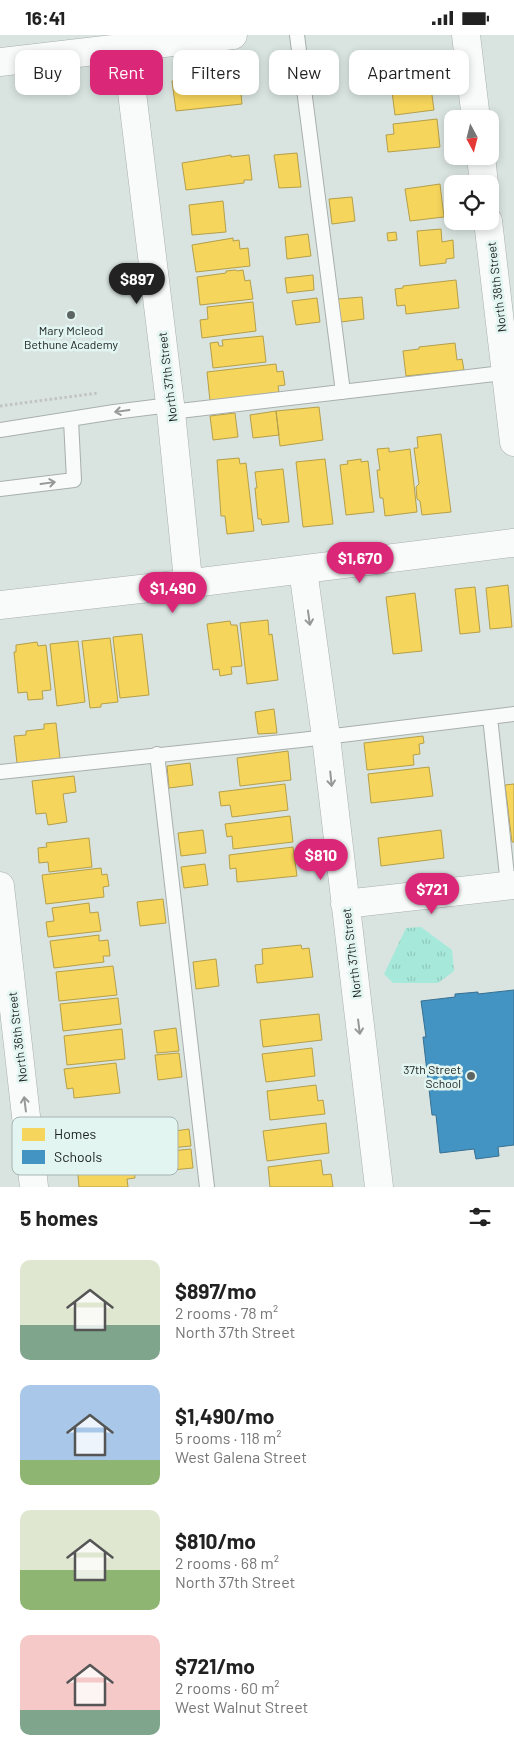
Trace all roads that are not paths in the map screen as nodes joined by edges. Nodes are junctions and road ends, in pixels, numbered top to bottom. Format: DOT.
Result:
graph roads {
  1 [pos="234,35"];
  2 [pos="297,35"];
  3 [pos="466,35"];
  4 [pos="125,41"];
  5 [pos="0,62"];
  6 [pos="475,110"];
  7 [pos="489,230"];
  8 [pos="510,372"];
  9 [pos="343,392"];
  10 [pos="171,409"];
  11 [pos="71,420"];
  12 [pos="0,430"];
  13 [pos="514,442"];
  14 [pos="0,489"];
  15 [pos="513,542"];
  16 [pos="303,569"];
  17 [pos="188,579"];
  18 [pos="0,605"];
  19 [pos="514,714"];
  20 [pos="490,717"];
  21 [pos="326,737"];
  22 [pos="157,754"];
  23 [pos="0,772"];
  24 [pos="511,885"];
  25 [pos="0,886"];
  26 [pos="345,904"];
  27 [pos="26,1117"];
  28 [pos="206,1187"];
  29 [pos="378,1187"];
  1 -- 4 [label="street"];
  2 -- 9 [label="lane"];
  3 -- 6 [label="street"];
  4 -- 5 [label="street"];
  4 -- 10 [label="street, North 37th Street"];
  7 -- 8 [label="street, North 38th Street"];
  8 -- 9 [label="lane"];
  8 -- 13 [label="street, North 38th Street"];
  9 -- 10 [label="lane"];
  10 -- 11 [label="lane, one-way"];
  10 -- 17 [label="street, North 37th Street"];
  11 -- 12 [label="lane"];
  14 -- 11 [label="lane, one-way"];
  15 -- 16 [label="street"];
  16 -- 17 [label="street"];
  16 -- 21 [label="street, North 37th Street, one-way"];
  17 -- 18 [label="street"];
  19 -- 20 [label="lane"];
  20 -- 21 [label="lane"];
  20 -- 24 [label="lane"];
  21 -- 22 [label="lane"];
  21 -- 26 [label="street, North 37th Street, one-way"];
  22 -- 23 [label="lane"];
  22 -- 28 [label="lane"];
  24 -- 26 [label="street"];
  27 -- 25 [label="street, North 36th Street, one-way"];
  26 -- 29 [label="street, North 37th Street, one-way"];
}
